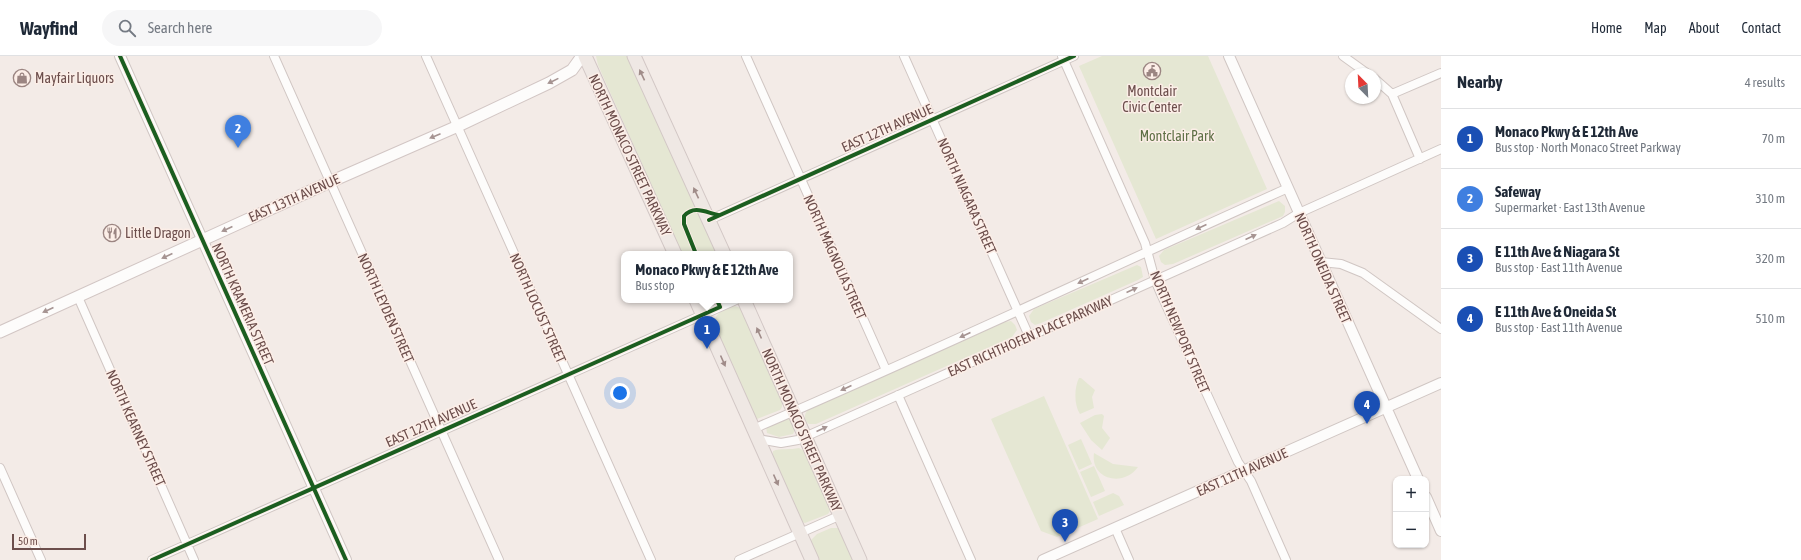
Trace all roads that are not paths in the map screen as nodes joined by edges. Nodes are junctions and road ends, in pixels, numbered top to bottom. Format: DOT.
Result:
graph roads {
  1 [pos="120,56"];
  2 [pos="274,56"];
  3 [pos="426,56"];
  4 [pos="583,56"];
  5 [pos="634,56"];
  6 [pos="746,56"];
  7 [pos="904,56"];
  8 [pos="1074,56"];
  9 [pos="1229,56"];
  10 [pos="1343,56"];
  11 [pos="1063,58"];
  12 [pos="1360,68"];
  13 [pos="1441,73"];
  14 [pos="1381,84"];
  15 [pos="1392,94"];
  16 [pos="932,120"];
  17 [pos="458,126"];
  18 [pos="1441,149"];
  19 [pos="1420,159"];
  20 [pos="800,178"];
  21 [pos="330,182"];
  22 [pos="1288,188"];
  23 [pos="1299,213"];
  24 [pos="709,220"];
  25 [pos="202,240"];
  26 [pos="1148,250"];
  27 [pos="674,251"];
  28 [pos="723,251"];
  29 [pos="1321,262"];
  30 [pos="1155,280"];
  31 [pos="78,297"];
  32 [pos="697,303"];
  33 [pos="729,303"];
  34 [pos="745,303"];
  35 [pos="1018,311"];
  36 [pos="703,315"];
  37 [pos="1441,329"];
  38 [pos="0,332"];
  39 [pos="1029,336"];
  40 [pos="886,370"];
  41 [pos="568,374"];
  42 [pos="1441,383"];
  43 [pos="898,395"];
  44 [pos="1386,407"];
  45 [pos="794,411"];
  46 [pos="441,430"];
  47 [pos="755,434"];
  48 [pos="805,436"];
  49 [pos="0,468"];
  50 [pos="1244,471"];
  51 [pos="1417,476"];
  52 [pos="314,487"];
  53 [pos="1429,505"];
  54 [pos="841,515"];
  55 [pos="1115,528"];
  56 [pos="1441,531"];
  57 [pos="800,534"];
  58 [pos="187,544"];
  59 [pos="41,560"];
  60 [pos="152,560"];
  61 [pos="194,560"];
  62 [pos="346,560"];
  63 [pos="499,560"];
  64 [pos="651,560"];
  65 [pos="739,560"];
  66 [pos="812,560"];
  67 [pos="860,560"];
  68 [pos="971,560"];
  69 [pos="1043,560"];
  70 [pos="1129,560"];
  71 [pos="1286,560"];
  1 -- 25 [label="street, NORTH KRAMERIA STREET"];
  2 -- 21 [label="street, NORTH LEYDEN STREET"];
  3 -- 17 [label="street, NORTH LOCUST STREET"];
  4 -- 17 [label="main road, EAST 13TH AVENUE, one-way"];
  4 -- 27 [label="main road, NORTH MONACO STREET PARKWAY"];
  24 -- 5 [label="main road, one-way"];
  6 -- 20 [label="street, NORTH MAGNOLIA STREET"];
  7 -- 16 [label="street, NORTH NIAGARA STREET"];
  8 -- 11 [label="street, EAST 12TH AVENUE"];
  9 -- 22 [label="street, NORTH ONEIDA STREET"];
  10 -- 12 [label="street"];
  11 -- 16 [label="street, EAST 12TH AVENUE"];
  11 -- 26 [label="street, NORTH NEWPORT STREET"];
  13 -- 15 [label="street"];
  14 -- 15 [label="street"];
  15 -- 19 [label="street"];
  16 -- 20 [label="street, EAST 12TH AVENUE"];
  16 -- 35 [label="street, NORTH NIAGARA STREET"];
  17 -- 21 [label="main road, EAST 13TH AVENUE, one-way"];
  17 -- 41 [label="street, NORTH LOCUST STREET"];
  18 -- 19 [label="street, EAST RICHTHOFEN PLACE PARKWAY"];
  19 -- 23 [label="street, EAST RICHTHOFEN PLACE PARKWAY"];
  20 -- 24 [label="street, EAST 12TH AVENUE"];
  20 -- 40 [label="street, NORTH MAGNOLIA STREET"];
  21 -- 25 [label="main road, EAST 13TH AVENUE, one-way"];
  21 -- 46 [label="street, NORTH LEYDEN STREET"];
  22 -- 23 [label="street, NORTH ONEIDA STREET"];
  22 -- 26 [label="street, EAST RICHTHOFEN PLACE PARKWAY, one-way"];
  23 -- 29 [label="street, NORTH ONEIDA STREET"];
  30 -- 23 [label="street, EAST RICHTHOFEN PLACE PARKWAY, one-way"];
  24 -- 28 [label="main road"];
  25 -- 31 [label="main road, EAST 13TH AVENUE, one-way"];
  25 -- 52 [label="street, NORTH KRAMERIA STREET"];
  26 -- 30 [label="street, NORTH NEWPORT STREET"];
  26 -- 35 [label="street, EAST RICHTHOFEN PLACE PARKWAY, one-way"];
  29 -- 37 [label="street"];
  29 -- 44 [label="street, NORTH ONEIDA STREET"];
  39 -- 30 [label="street, EAST RICHTHOFEN PLACE PARKWAY, one-way"];
  30 -- 50 [label="street, NORTH NEWPORT STREET"];
  31 -- 38 [label="main road, EAST 13TH AVENUE, one-way"];
  31 -- 58 [label="street, NORTH KEARNEY STREET"];
  32 -- 36 [label="main road"];
  33 -- 36 [label="street, EAST 12TH AVENUE"];
  45 -- 34 [label="main road, NORTH MONACO STREET PARKWAY, one-way"];
  35 -- 39 [label="street, NORTH NIAGARA STREET"];
  35 -- 40 [label="street, EAST RICHTHOFEN PLACE PARKWAY, one-way"];
  36 -- 41 [label="street, EAST 12TH AVENUE"];
  36 -- 47 [label="main road, one-way"];
  39 -- 43 [label="street, EAST RICHTHOFEN PLACE PARKWAY"];
  40 -- 45 [label="street, EAST RICHTHOFEN PLACE PARKWAY, one-way"];
  41 -- 46 [label="street, EAST 12TH AVENUE"];
  41 -- 64 [label="street, NORTH LOCUST STREET"];
  42 -- 44 [label="street, EAST 11TH AVENUE"];
  48 -- 43 [label="street, EAST RICHTHOFEN PLACE PARKWAY, one-way"];
  43 -- 68 [label="street"];
  44 -- 50 [label="street, EAST 11TH AVENUE"];
  44 -- 51 [label="street, NORTH ONEIDA STREET"];
  45 -- 47 [label="street, EAST RICHTHOFEN PLACE PARKWAY"];
  45 -- 48 [label="main road, NORTH MONACO STREET PARKWAY"];
  46 -- 52 [label="street, EAST 12TH AVENUE"];
  46 -- 63 [label="street, NORTH LEYDEN STREET"];
  47 -- 48 [label="street, EAST RICHTHOFEN PLACE PARKWAY"];
  47 -- 57 [label="main road, one-way"];
  48 -- 54 [label="main road, NORTH MONACO STREET PARKWAY"];
  49 -- 59 [label="street"];
  50 -- 55 [label="street, EAST 11TH AVENUE"];
  50 -- 71 [label="street, NORTH NEWPORT STREET"];
  52 -- 58 [label="street, EAST 12TH AVENUE"];
  52 -- 62 [label="street, NORTH KRAMERIA STREET"];
  53 -- 56 [label="street"];
  54 -- 57 [label="street"];
  54 -- 67 [label="main road, NORTH MONACO STREET PARKWAY"];
  55 -- 69 [label="street, EAST 11TH AVENUE"];
  55 -- 70 [label="street"];
  57 -- 65 [label="street"];
  57 -- 66 [label="main road"];
  58 -- 60 [label="street, EAST 12TH AVENUE"];
  58 -- 61 [label="street, NORTH KEARNEY STREET"];
}
